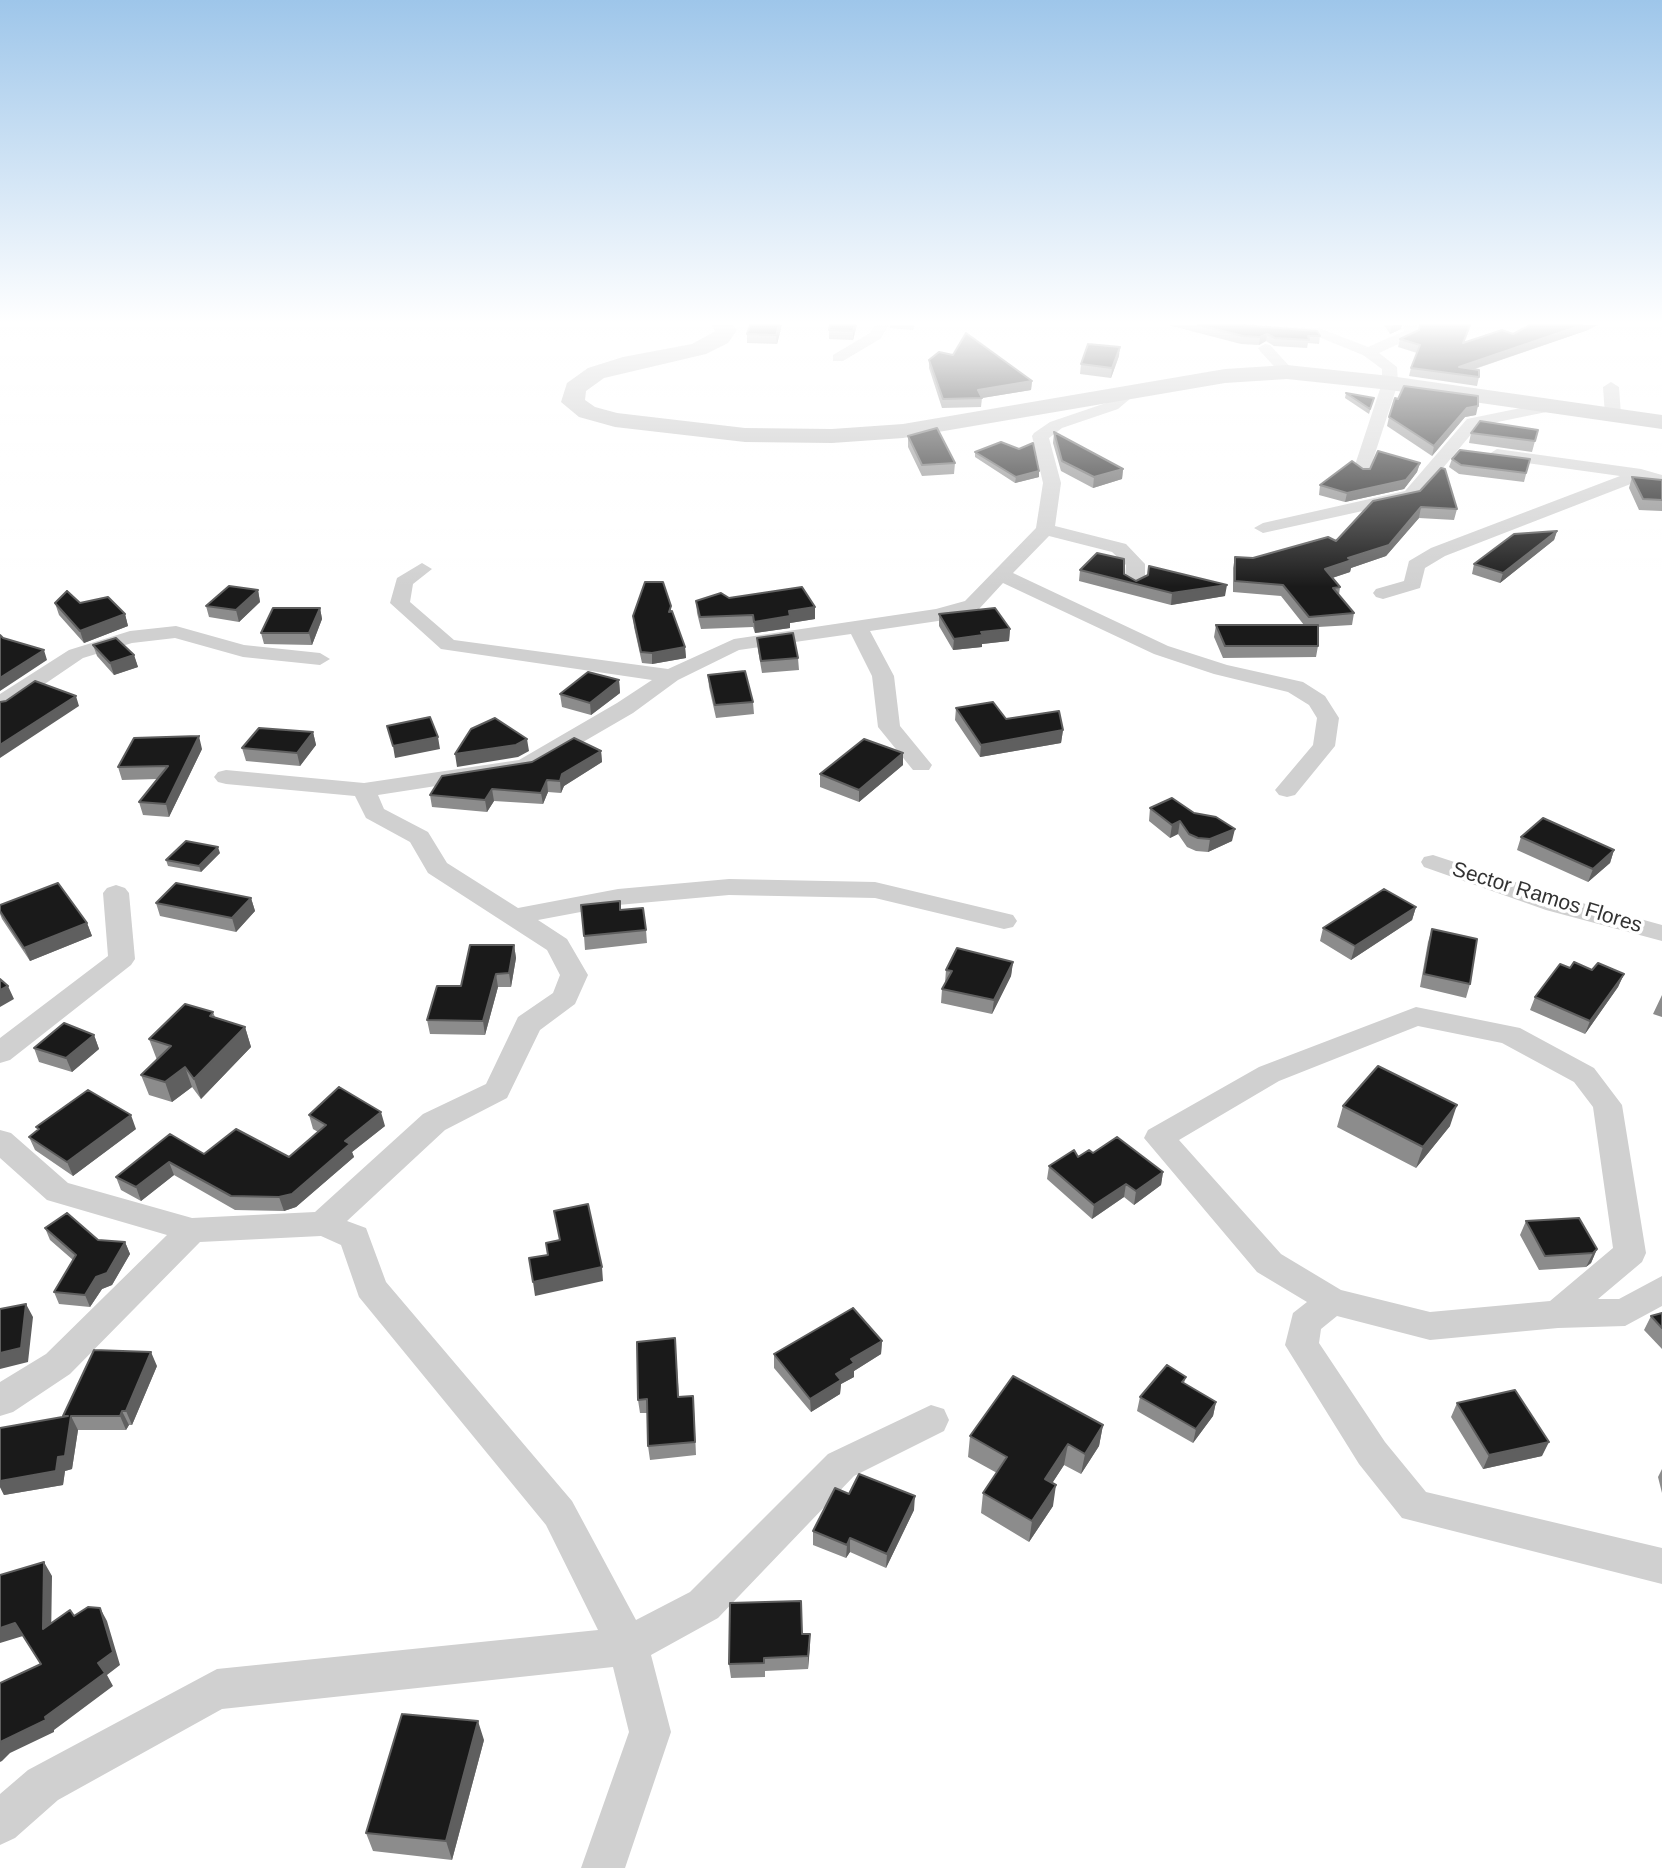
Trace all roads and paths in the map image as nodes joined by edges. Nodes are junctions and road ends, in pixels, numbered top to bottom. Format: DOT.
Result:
graph roads {
  1 [pos="588,412"];
  2 [pos="1013,412"];
  3 [pos="1094,412"];
  4 [pos="1381,412"];
  5 [pos="1523,412"];
  6 [pos="1595,412"];
  7 [pos="1613,415"];
  8 [pos="1662,422"];
  9 [pos="1467,450"];
  10 [pos="1362,471"];
  11 [pos="1641,474"];
  12 [pos="1662,481"];
  13 [pos="1263,528"];
  14 [pos="1045,529"];
  15 [pos="422,569"];
  16 [pos="1000,576"];
  17 [pos="1135,584"];
  18 [pos="1383,593"];
  19 [pos="857,625"];
  20 [pos="320,659"];
  21 [pos="671,676"];
  22 [pos="0,704"];
  23 [pos="921,765"];
  24 [pos="226,777"];
  25 [pos="365,790"];
  26 [pos="1287,790"];
  27 [pos="1433,862"];
  28 [pos="116,893"];
  29 [pos="514,917"];
  30 [pos="1004,921"];
  31 [pos="1662,933"];
  32 [pos="0,1053"];
  33 [pos="0,1141"];
  34 [pos="323,1224"];
  35 [pos="192,1230"];
  36 [pos="1662,1289"];
  37 [pos="1332,1301"];
  38 [pos="1558,1314"];
  39 [pos="0,1401"];
  40 [pos="930,1420"];
  41 [pos="1662,1566"];
  42 [pos="628,1646"];
  43 [pos="0,1823"];
  44 [pos="603,1868"];
  1 -- 2 [label="street"];
  3 -- 14 [label="street"];
  4 -- 10 [label="street"];
  5 -- 9 [label="street"];
  6 -- 7 [label="street"];
  7 -- 8 [label="street"];
  9 -- 11 [label="street"];
  9 -- 13 [label="street"];
  11 -- 12 [label="street"];
  11 -- 18 [label="street"];
  14 -- 16 [label="street"];
  14 -- 17 [label="street"];
  15 -- 21 [label="street"];
  16 -- 19 [label="street"];
  16 -- 26 [label="street"];
  19 -- 21 [label="street"];
  19 -- 23 [label="street"];
  20 -- 22 [label="street"];
  21 -- 25 [label="street"];
  24 -- 25 [label="street"];
  25 -- 29 [label="street"];
  27 -- 31 [label="street, Sector Ramos Flores"];
  28 -- 32 [label="street"];
  29 -- 30 [label="street"];
  29 -- 34 [label="street"];
  33 -- 35 [label="street"];
  34 -- 35 [label="street"];
  34 -- 42 [label="street"];
  35 -- 39 [label="street"];
  36 -- 38 [label="street"];
  37 -- 38 [label="street"];
  37 -- 38 [label="street"];
  37 -- 41 [label="street"];
  40 -- 42 [label="street"];
  42 -- 43 [label="street"];
  42 -- 44 [label="street"];
}
